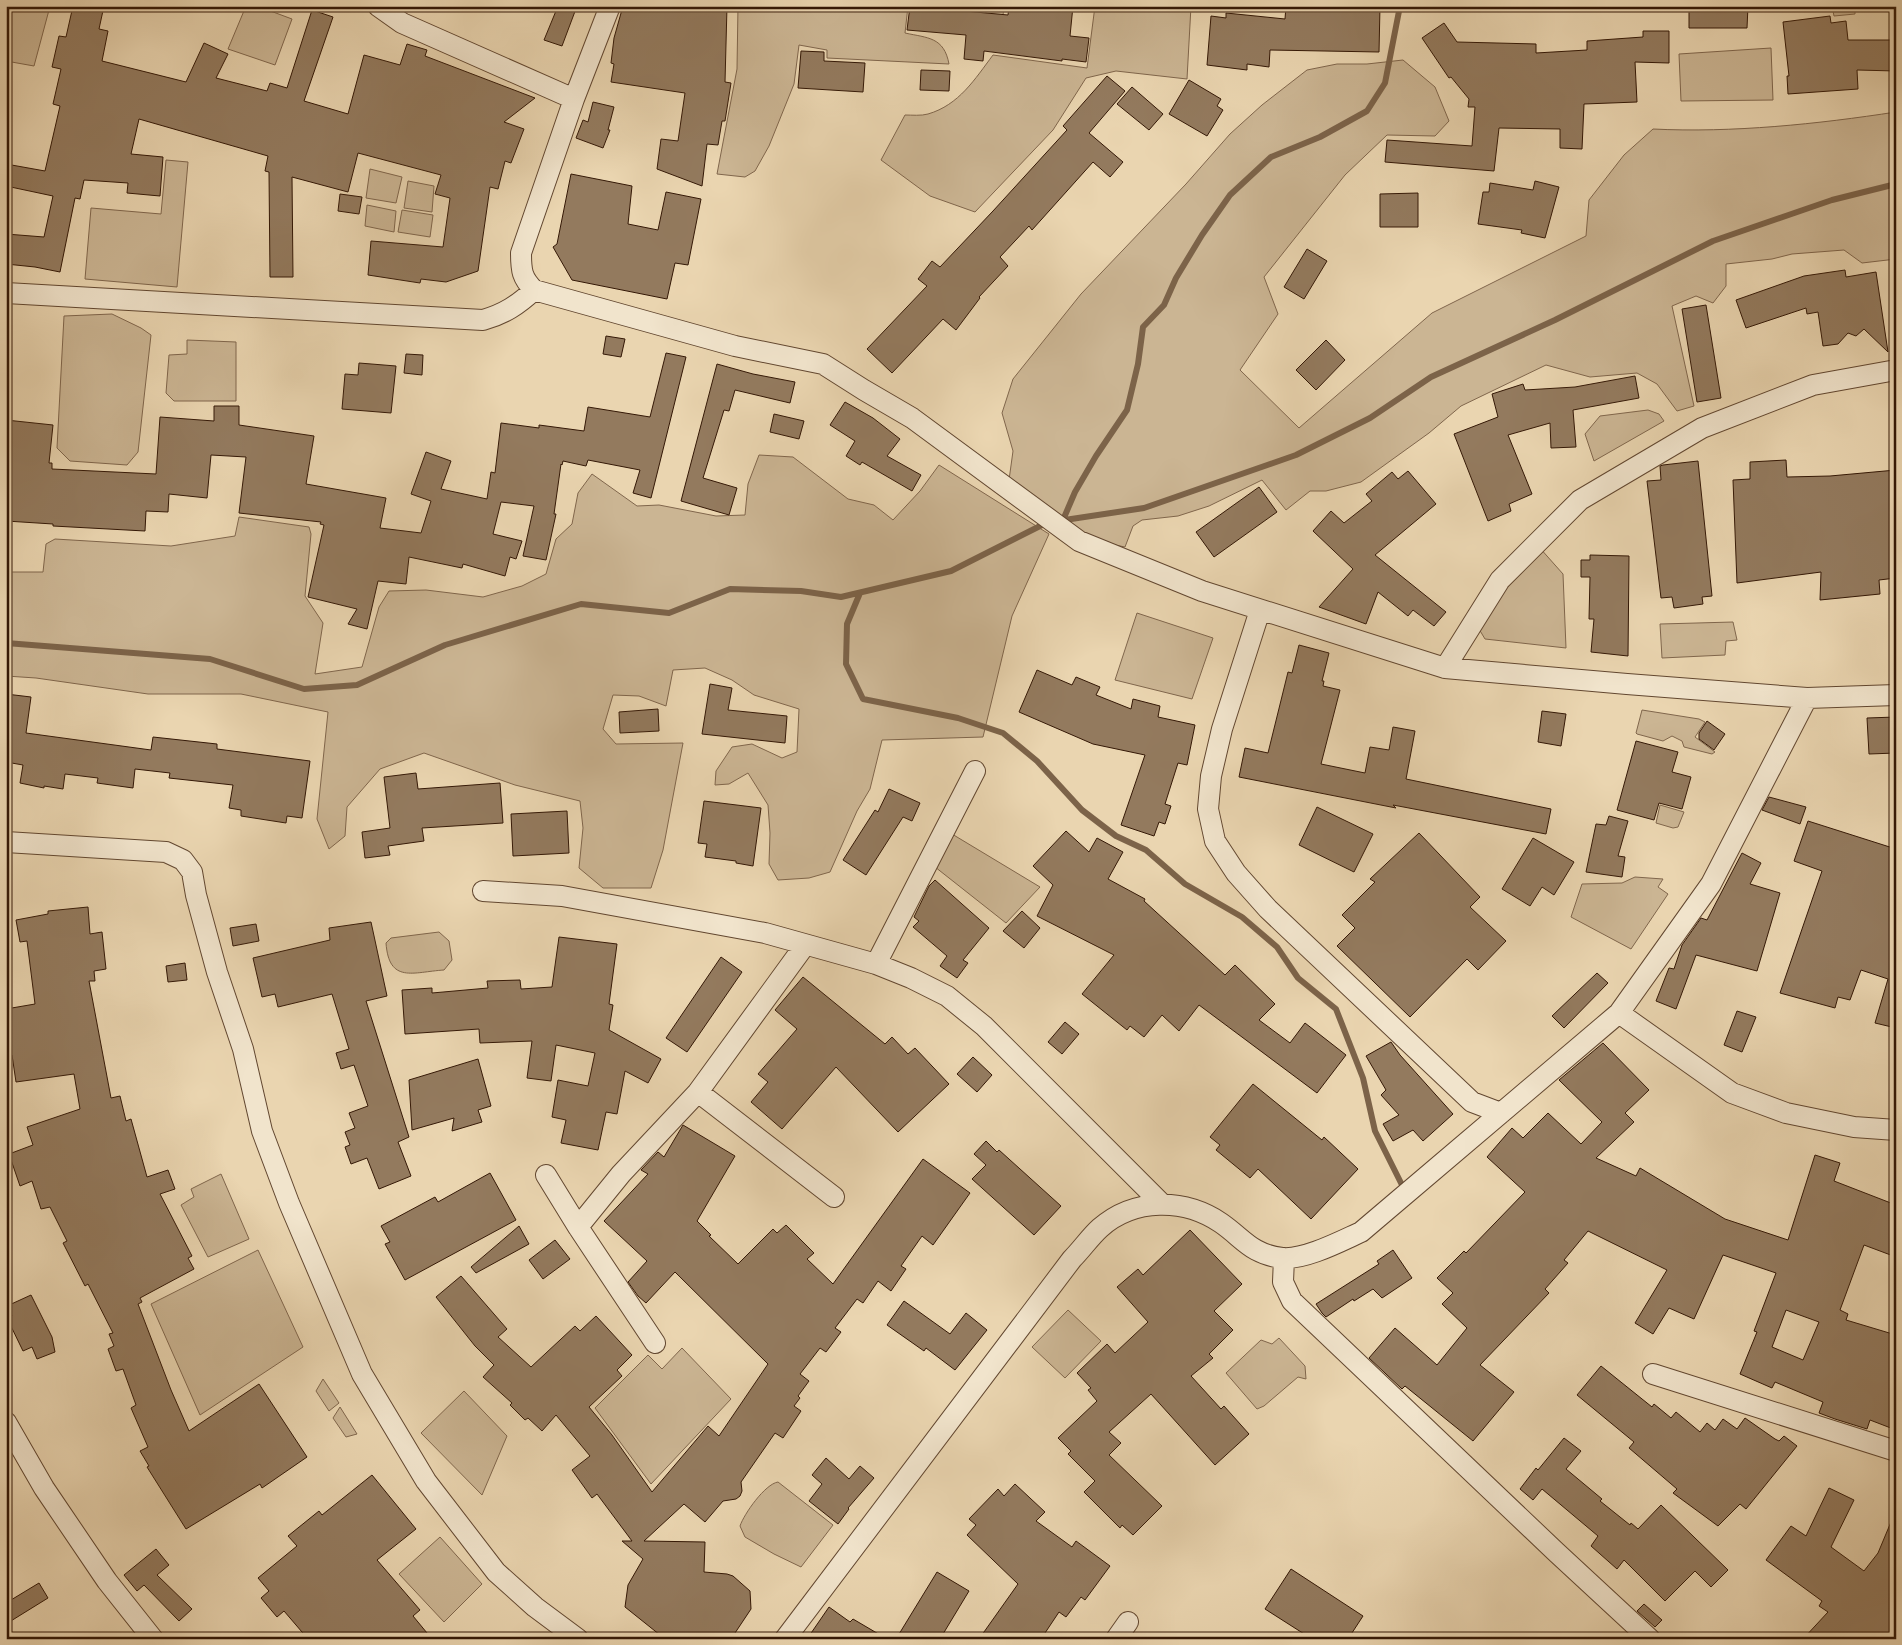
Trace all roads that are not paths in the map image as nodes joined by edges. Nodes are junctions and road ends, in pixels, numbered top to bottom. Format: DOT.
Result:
graph roads {
  1 [pos="378,6"];
  2 [pos="610,6"];
  3 [pos="574,99"];
  4 [pos="534,290"];
  5 [pos="6,293"];
  6 [pos="1896,370"];
  7 [pos="1260,610"];
  8 [pos="1445,668"];
  9 [pos="1896,695"];
  10 [pos="1807,698"];
  11 [pos="975,771"];
  12 [pos="6,842"];
  13 [pos="483,891"];
  14 [pos="805,945"];
  15 [pos="876,964"];
  16 [pos="1619,1013"];
  17 [pos="698,1092"];
  18 [pos="1501,1114"];
  19 [pos="1896,1130"];
  20 [pos="546,1175"];
  21 [pos="834,1197"];
  22 [pos="1161,1203"];
  23 [pos="578,1227"];
  24 [pos="1284,1258"];
  25 [pos="655,1344"];
  26 [pos="1653,1374"];
  27 [pos="6,1422"];
  28 [pos="12,1447"];
  29 [pos="1896,1451"];
  30 [pos="1128,1622"];
  31 [pos="153,1639"];
  32 [pos="578,1639"];
  33 [pos="785,1639"];
  34 [pos="1116,1639"];
  35 [pos="1650,1639"];
  1 -- 3 [label="street"];
  2 -- 3 [label="street"];
  3 -- 4 [label="street"];
  4 -- 5 [label="street"];
  4 -- 7 [label="street"];
  6 -- 8 [label="street"];
  7 -- 8 [label="street"];
  7 -- 18 [label="street"];
  8 -- 10 [label="street"];
  9 -- 10 [label="street"];
  10 -- 16 [label="street"];
  11 -- 15 [label="street"];
  12 -- 32 [label="street"];
  13 -- 14 [label="street"];
  14 -- 15 [label="street"];
  14 -- 17 [label="street"];
  15 -- 22 [label="street"];
  16 -- 18 [label="street"];
  16 -- 19 [label="street"];
  17 -- 21 [label="street"];
  17 -- 23 [label="street"];
  18 -- 24 [label="street"];
  20 -- 23 [label="street"];
  22 -- 24 [label="street"];
  22 -- 33 [label="street"];
  23 -- 25 [label="street"];
  24 -- 35 [label="street"];
  26 -- 29 [label="street"];
  27 -- 28 [label="street"];
  28 -- 31 [label="street"];
  30 -- 34 [label="street"];
}
